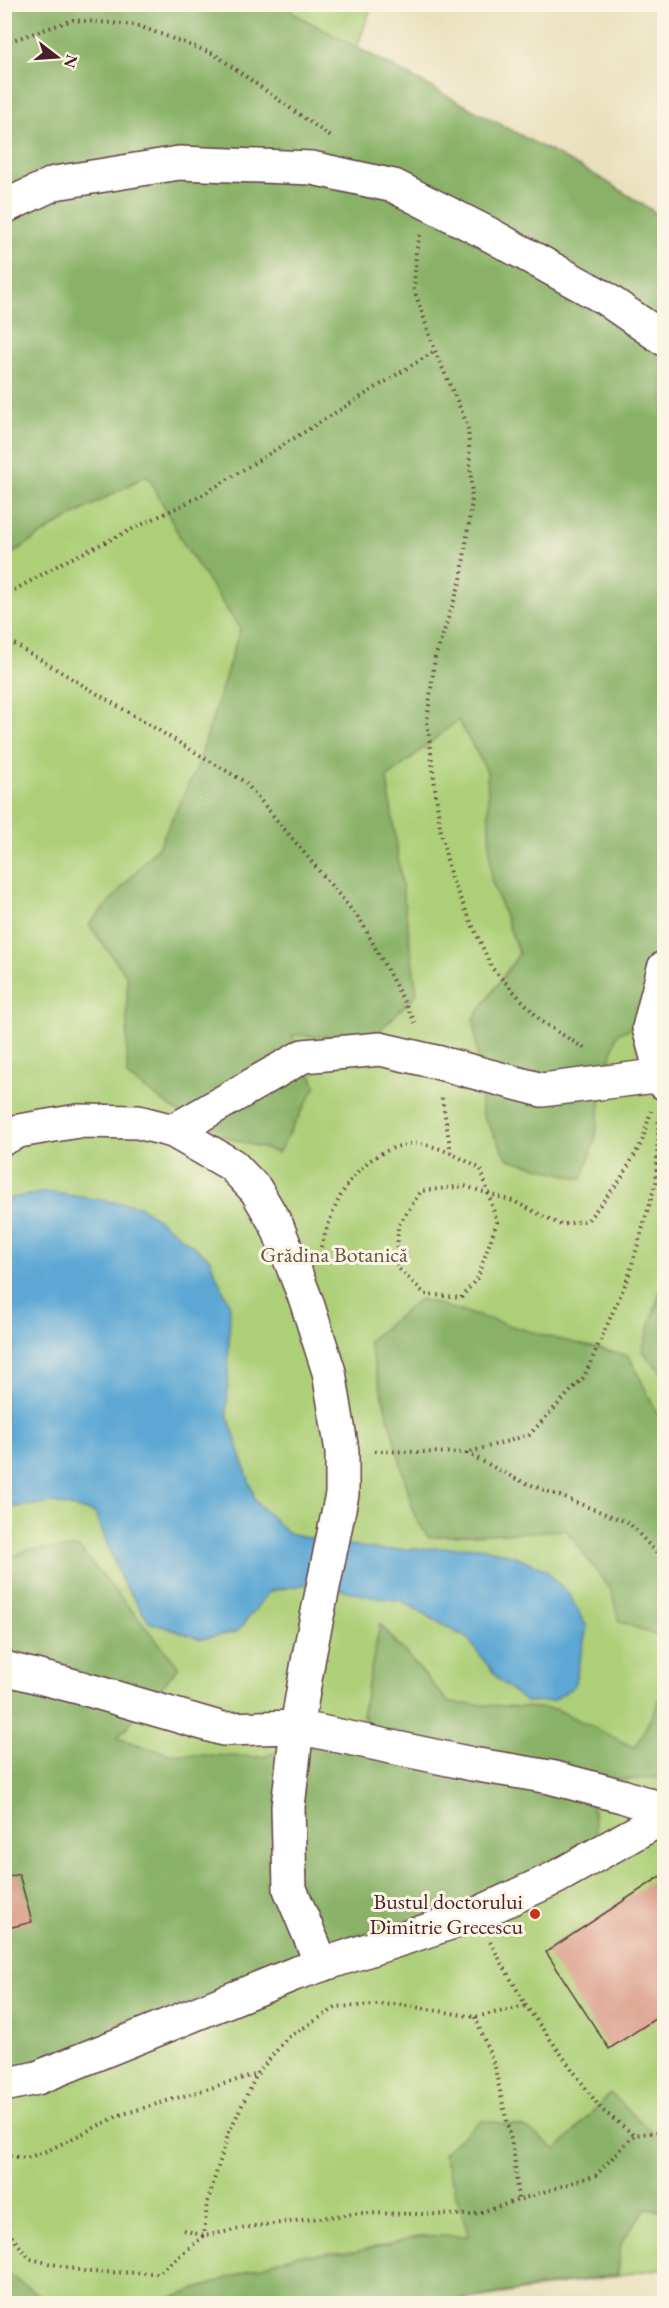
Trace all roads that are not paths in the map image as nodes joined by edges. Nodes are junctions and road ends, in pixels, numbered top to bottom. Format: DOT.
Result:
graph roads {
  1 [pos="4,207"];
  2 [pos="664,339"];
  3 [pos="664,968"];
  4 [pos="663,1078"];
  5 [pos="173,1131"];
  6 [pos="4,1138"];
  7 [pos="4,1668"];
  8 [pos="297,1727"];
  9 [pos="664,1810"];
  10 [pos="664,1818"];
  11 [pos="322,1965"];
  12 [pos="4,2085"];
  1 -- 2 [label="street"];
  3 -- 4 [label="street"];
  4 -- 5 [label="street"];
  5 -- 6 [label="street"];
  5 -- 8 [label="street"];
  7 -- 8 [label="street"];
  8 -- 9 [label="street"];
  8 -- 11 [label="street"];
  10 -- 11 [label="street"];
  11 -- 12 [label="street"];
}
